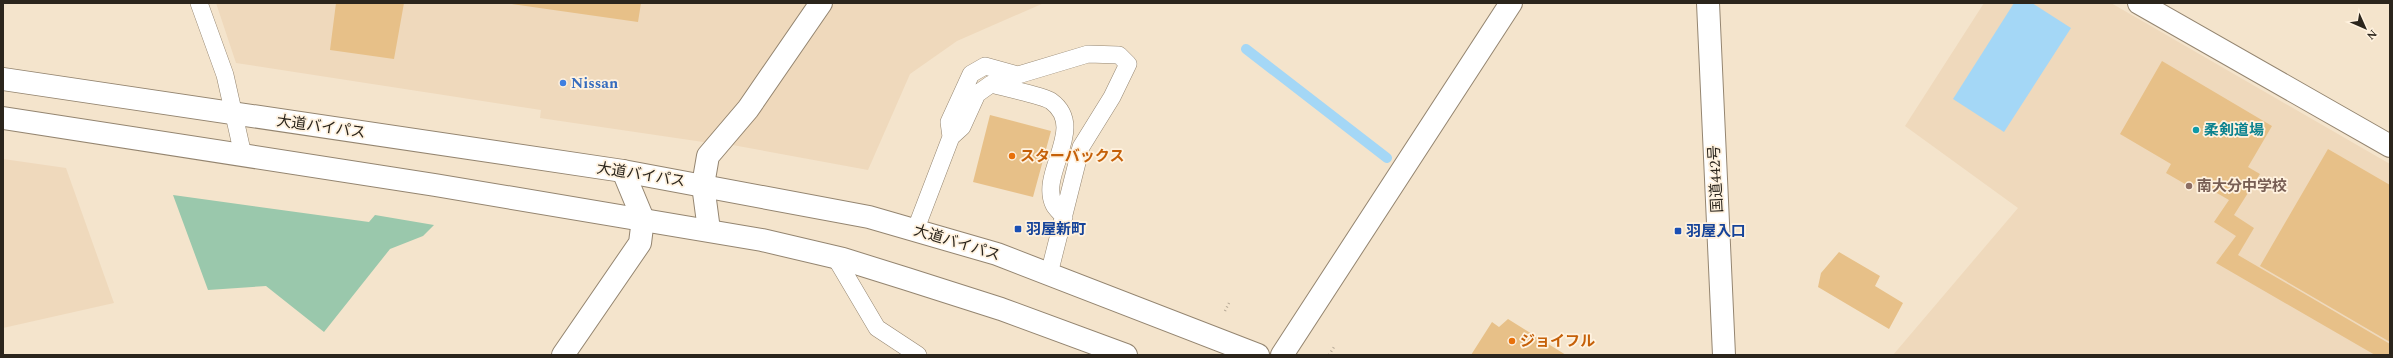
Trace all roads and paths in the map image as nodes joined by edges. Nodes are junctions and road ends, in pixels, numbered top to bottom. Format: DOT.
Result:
graph roads {
  1 [pos="199,3"];
  2 [pos="822,3"];
  3 [pos="1511,3"];
  4 [pos="1708,3"];
  5 [pos="2139,3"];
  6 [pos="3,79"];
  7 [pos="235,114"];
  8 [pos="3,118"];
  9 [pos="951,137"];
  10 [pos="2390,146"];
  11 [pos="243,155"];
  12 [pos="623,171"];
  13 [pos="703,185"];
  14 [pos="1064,216"];
  15 [pos="643,219"];
  16 [pos="709,230"];
  17 [pos="915,230"];
  18 [pos="835,257"];
  19 [pos="1049,274"];
  20 [pos="1229,303"];
  21 [pos="1222,316"];
  22 [pos="1334,347"];
  23 [pos="563,355"];
  24 [pos="918,355"];
  25 [pos="1126,355"];
  26 [pos="1258,355"];
  27 [pos="1282,355"];
  28 [pos="1329,355"];
  29 [pos="1724,355"];
  1 -- 7 [label="lane"];
  2 -- 13 [label="main road"];
  3 -- 27 [label="main road"];
  4 -- 29 [label="main road, 国道442号"];
  5 -- 10 [label="main road"];
  6 -- 7 [label="main road, 大道バイパス"];
  7 -- 11 [label="lane"];
  7 -- 12 [label="main road, 大道バイパス"];
  8 -- 11 [label="main road"];
  9 -- 14 [label="lane"];
  9 -- 14 [label="lane"];
  9 -- 17 [label="lane"];
  11 -- 15 [label="main road"];
  12 -- 13 [label="main road, 大道バイパス"];
  12 -- 15 [label="main road"];
  13 -- 16 [label="main road"];
  13 -- 17 [label="main road, 大道バイパス"];
  14 -- 19 [label="lane"];
  15 -- 16 [label="main road"];
  15 -- 23 [label="main road"];
  16 -- 18 [label="main road"];
  17 -- 19 [label="main road, 大道バイパス"];
  18 -- 24 [label="lane"];
  18 -- 25 [label="main road"];
  19 -- 26 [label="main road, 大道バイパス"];
  20 -- 21 [label="path"];
  22 -- 28 [label="path"];
}
